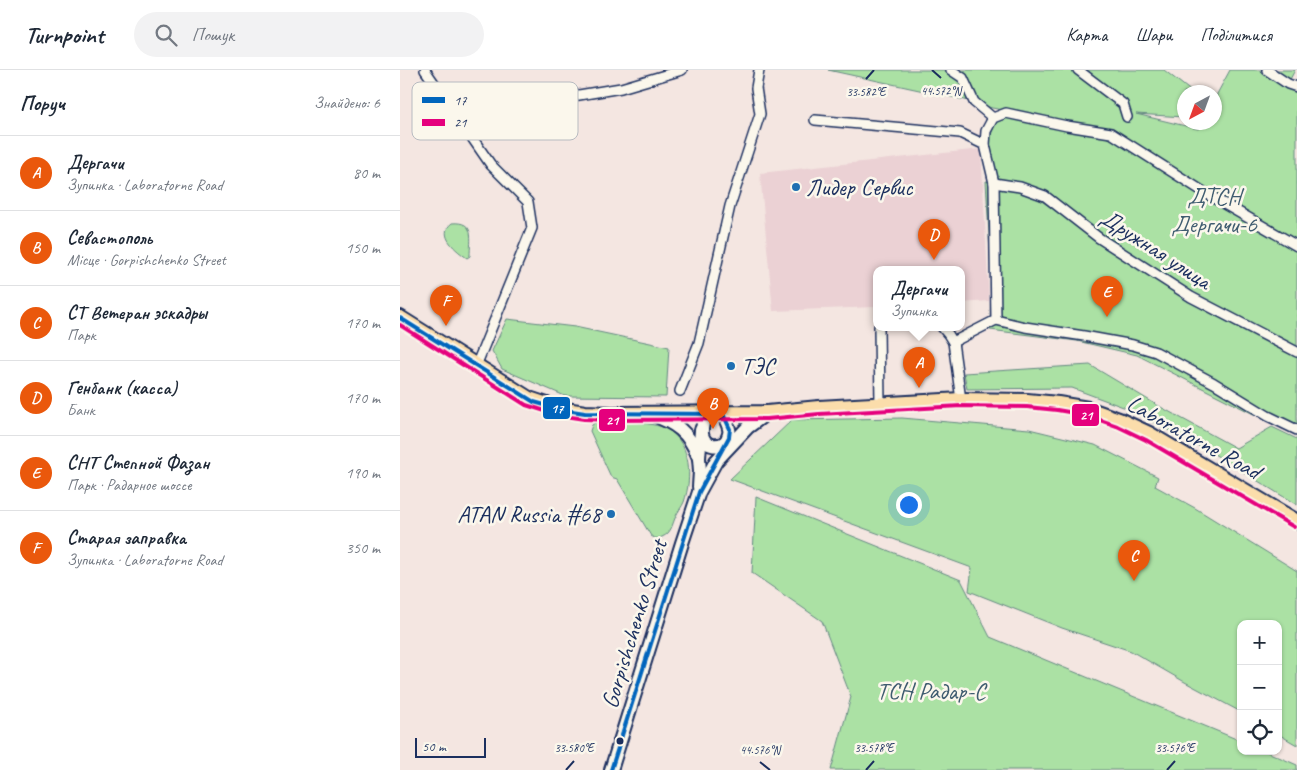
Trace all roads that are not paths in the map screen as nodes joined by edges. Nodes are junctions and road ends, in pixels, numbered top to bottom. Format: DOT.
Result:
graph roads {
  1 [pos="425,70"];
  2 [pos="682,70"];
  3 [pos="759,70"];
  4 [pos="951,70"];
  5 [pos="1078,70"];
  6 [pos="1267,70"];
  7 [pos="433,82"];
  8 [pos="1297,87"];
  9 [pos="578,95"];
  10 [pos="1127,116"];
  11 [pos="993,118"];
  12 [pos="815,120"];
  13 [pos="474,140"];
  14 [pos="985,145"];
  15 [pos="994,183"];
  16 [pos="1297,246"];
  17 [pos="400,318"];
  18 [pos="996,320"];
  19 [pos="879,331"];
  20 [pos="945,331"];
  21 [pos="953,342"];
  22 [pos="1297,352"];
  23 [pos="476,366"];
  24 [pos="680,391"];
  25 [pos="961,400"];
  26 [pos="880,405"];
  27 [pos="648,413"];
  28 [pos="767,413"];
  29 [pos="706,414"];
  30 [pos="723,414"];
  31 [pos="702,430"];
  32 [pos="1297,430"];
  33 [pos="726,441"];
  34 [pos="699,458"];
  35 [pos="716,461"];
  36 [pos="699,492"];
  37 [pos="1297,522"];
  38 [pos="611,770"];
  1 -- 7 [label="street"];
  2 -- 9 [label="street"];
  3 -- 24 [label="street"];
  4 -- 11 [label="street"];
  5 -- 10 [label="street"];
  6 -- 8 [label="street"];
  11 -- 14 [label="street"];
  11 -- 16 [label="street"];
  12 -- 14 [label="street"];
  13 -- 23 [label="street"];
  14 -- 15 [label="street"];
  15 -- 18 [label="street"];
  15 -- 22 [label="street, Дружная улица"];
  17 -- 23 [label="main road, Laboratorne Road"];
  18 -- 21 [label="street"];
  18 -- 32 [label="street"];
  19 -- 26 [label="street"];
  20 -- 21 [label="street"];
  21 -- 25 [label="street"];
  23 -- 27 [label="main road, Laboratorne Road"];
  25 -- 26 [label="main road, Laboratorne Road"];
  25 -- 37 [label="main road, Laboratorne Road"];
  26 -- 28 [label="main road, Laboratorne Road"];
  27 -- 29 [label="main road, Laboratorne Road"];
  27 -- 34 [label="main road, Gorpishchenko Street"];
  28 -- 30 [label="main road, Laboratorne Road"];
  28 -- 35 [label="main road, Gorpishchenko Street"];
  29 -- 30 [label="main road, Laboratorne Road"];
  29 -- 31 [label="main road"];
  30 -- 33 [label="main road"];
  31 -- 33 [label="main road"];
  31 -- 34 [label="main road, Gorpishchenko Street"];
  33 -- 35 [label="main road"];
  34 -- 36 [label="main road, Gorpishchenko Street"];
  35 -- 36 [label="main road, Gorpishchenko Street"];
  36 -- 38 [label="main road, Gorpishchenko Street"];
}
